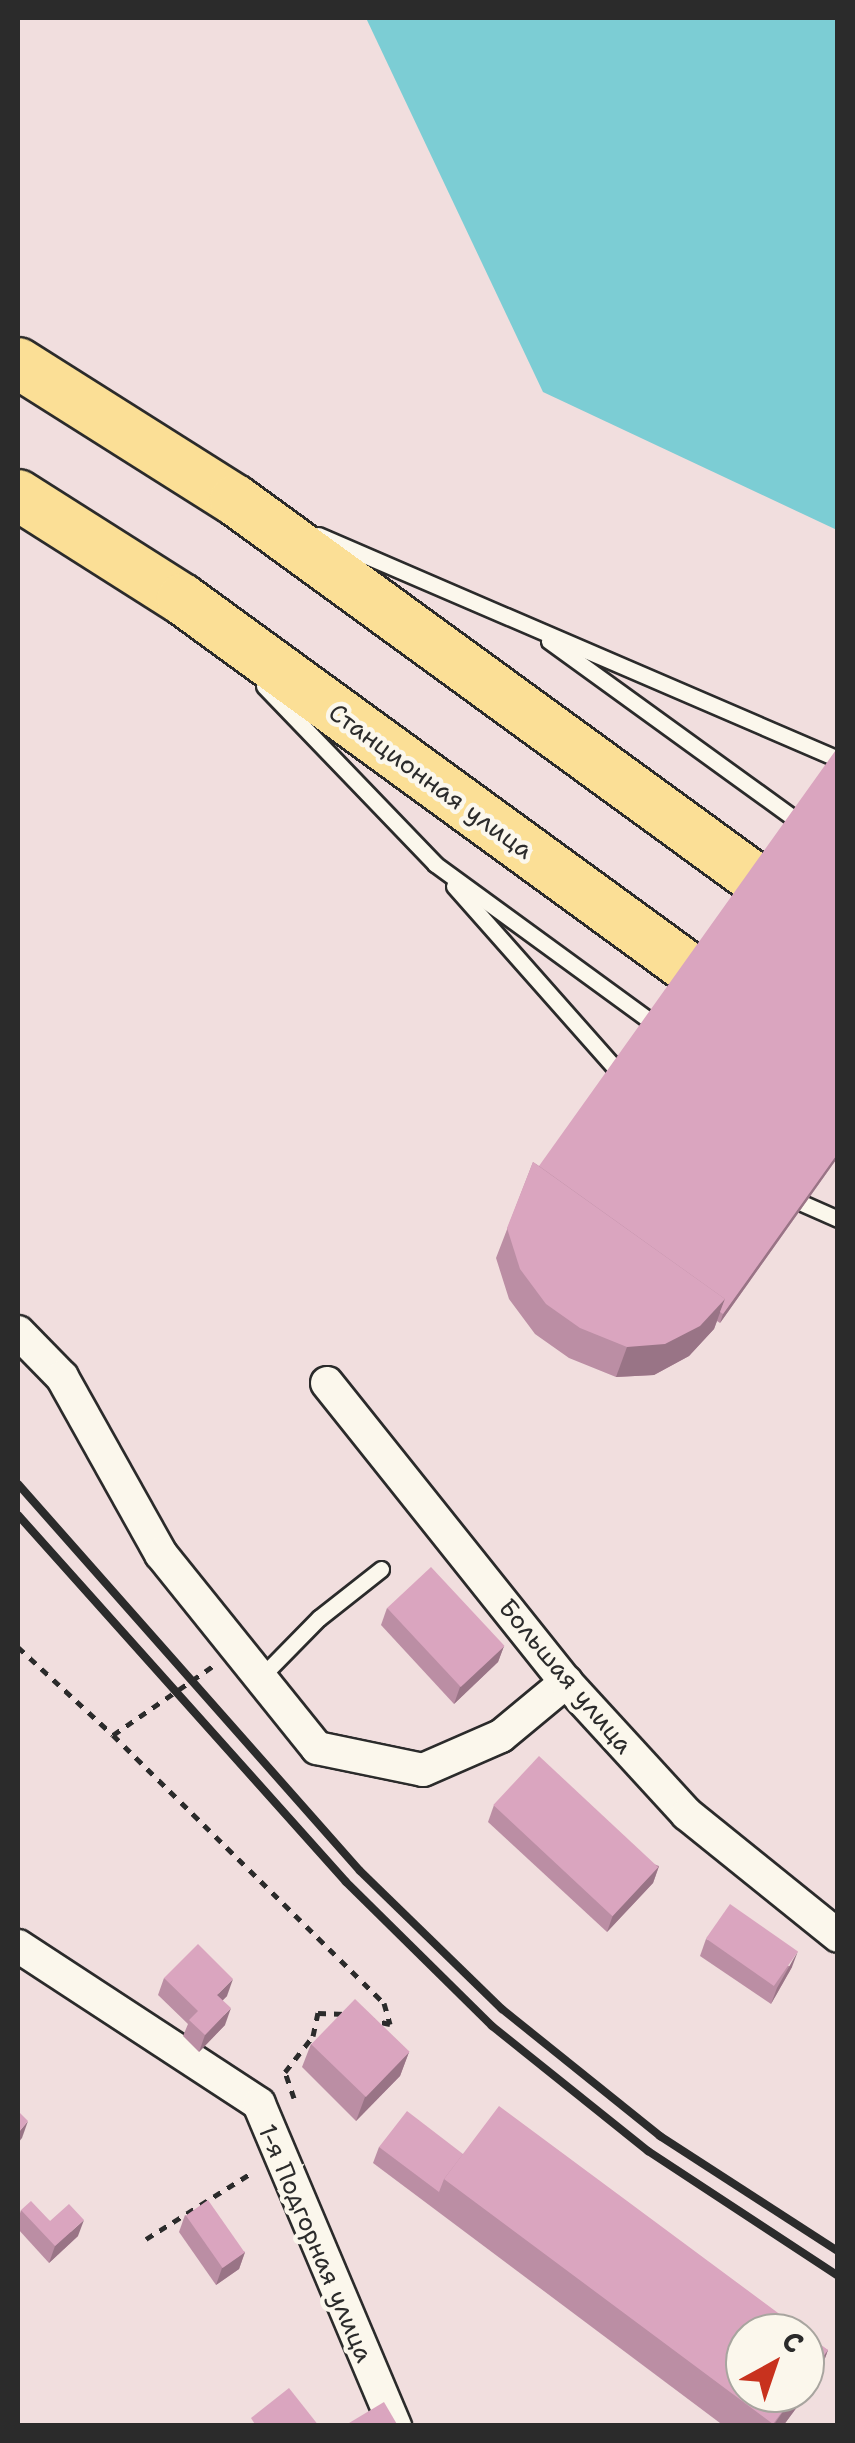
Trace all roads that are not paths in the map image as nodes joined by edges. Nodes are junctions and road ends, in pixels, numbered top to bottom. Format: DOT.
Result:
graph roads {
  1 [pos="18,363"];
  2 [pos="18,495"];
  3 [pos="236,500"];
  4 [pos="182,600"];
  5 [pos="527,625"];
  6 [pos="838,759"];
  7 [pos="838,850"];
  8 [pos="435,864"];
  9 [pos="838,940"];
  10 [pos="679,1042"];
  11 [pos="838,1076"];
  12 [pos="640,1089"];
  13 [pos="770,1184"];
  14 [pos="838,1220"];
  15 [pos="18,1332"];
  16 [pos="327,1383"];
  17 [pos="380,1569"];
  18 [pos="260,1678"];
  19 [pos="566,1682"];
  20 [pos="838,1936"];
  21 [pos="18,1946"];
  22 [pos="395,2426"];
  1 -- 3 [label="main road"];
  2 -- 4 [label="main road, Станционная улица"];
  3 -- 5 [label="lane"];
  3 -- 9 [label="main road"];
  4 -- 8 [label="lane"];
  4 -- 11 [label="main road, Станционная улица"];
  5 -- 6 [label="lane"];
  5 -- 7 [label="lane"];
  8 -- 10 [label="lane"];
  8 -- 12 [label="lane"];
  13 -- 14 [label="lane"];
  15 -- 18 [label="street"];
  16 -- 19 [label="street, Большая улица"];
  17 -- 18 [label="lane"];
  18 -- 19 [label="street"];
  19 -- 20 [label="street, Большая улица"];
  21 -- 22 [label="street, 1-я Подгорная улица"];
}
